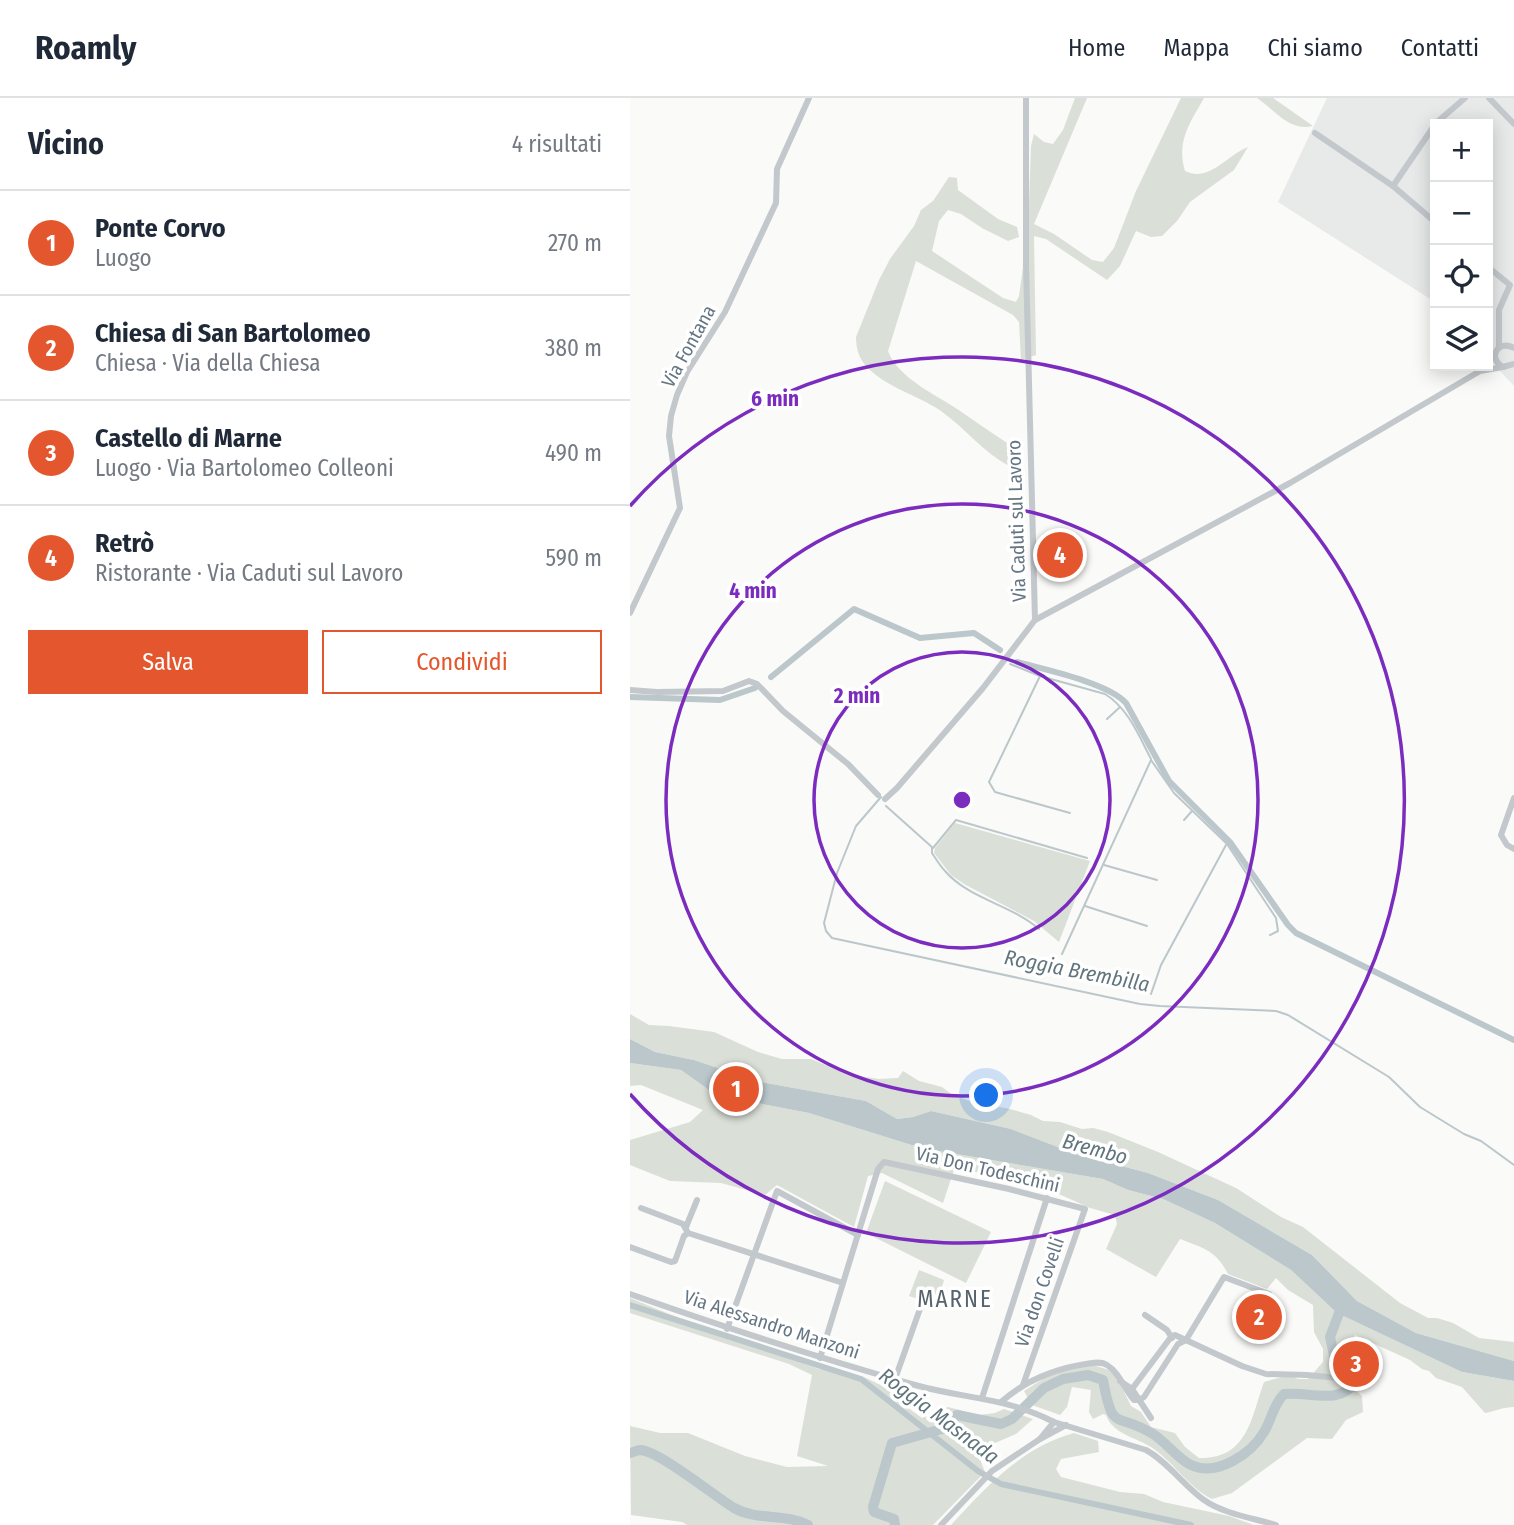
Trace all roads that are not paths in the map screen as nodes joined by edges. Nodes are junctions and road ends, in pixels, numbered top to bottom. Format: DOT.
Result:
graph roads {
  1 [pos="809,98"];
  2 [pos="1026,98"];
  3 [pos="1465,98"];
  4 [pos="1489,98"];
  5 [pos="1514,124"];
  6 [pos="1315,133"];
  7 [pos="1393,186"];
  8 [pos="1430,218"];
  9 [pos="1493,272"];
  10 [pos="1511,288"];
  11 [pos="1499,347"];
  12 [pos="1514,348"];
  13 [pos="1503,367"];
  14 [pos="1513,367"];
  15 [pos="630,613"];
  16 [pos="1035,620"];
  17 [pos="630,690"];
  18 [pos="1514,798"];
  19 [pos="1514,849"];
  20 [pos="1047,1198"];
  21 [pos="696,1200"];
  22 [pos="642,1208"];
  23 [pos="1085,1209"];
  24 [pos="687,1230"];
  25 [pos="858,1235"];
  26 [pos="630,1247"];
  27 [pos="754,1255"];
  28 [pos="843,1283"];
  29 [pos="630,1294"];
  30 [pos="1269,1294"];
  31 [pos="920,1306"];
  32 [pos="1144,1315"];
  33 [pos="727,1329"];
  34 [pos="1171,1337"];
  35 [pos="1186,1340"];
  36 [pos="1178,1344"];
  37 [pos="820,1358"];
  38 [pos="895,1379"];
  39 [pos="1349,1379"];
  40 [pos="1121,1381"];
  41 [pos="1023,1385"];
  42 [pos="1132,1389"];
  43 [pos="982,1398"];
  44 [pos="1139,1400"];
  45 [pos="1001,1402"];
  46 [pos="1151,1418"];
  47 [pos="1054,1422"];
  48 [pos="1066,1425"];
  49 [pos="1040,1440"];
  50 [pos="941,1525"];
  51 [pos="1276,1525"];
  1 -- 15 [label="street, Via Fontana"];
  2 -- 16 [label="street, Via Caduti sul Lavoro"];
  3 -- 7 [label="street"];
  4 -- 5 [label="street"];
  6 -- 7 [label="street"];
  7 -- 8 [label="street"];
  9 -- 10 [label="street"];
  10 -- 11 [label="street"];
  11 -- 12 [label="street"];
  11 -- 13 [label="street"];
  13 -- 14 [label="street, Via Caduti sul Lavoro"];
  13 -- 16 [label="street, Via Caduti sul Lavoro"];
  16 -- 17 [label="street"];
  18 -- 19 [label="street"];
  20 -- 23 [label="street, Via Don Todeschini"];
  20 -- 25 [label="street, Via Don Todeschini"];
  20 -- 43 [label="street"];
  21 -- 24 [label="street"];
  22 -- 24 [label="street"];
  23 -- 41 [label="street, Via don Covelli"];
  24 -- 26 [label="street"];
  24 -- 27 [label="street"];
  25 -- 27 [label="street"];
  25 -- 28 [label="street"];
  27 -- 28 [label="street"];
  27 -- 33 [label="street"];
  28 -- 37 [label="street"];
  29 -- 33 [label="street, Via Alessandro Manzoni"];
  30 -- 35 [label="street"];
  31 -- 38 [label="street"];
  32 -- 34 [label="street"];
  33 -- 37 [label="street, Via Alessandro Manzoni"];
  34 -- 35 [label="street"];
  34 -- 36 [label="street"];
  34 -- 42 [label="street"];
  35 -- 36 [label="street"];
  35 -- 39 [label="street"];
  36 -- 44 [label="street"];
  37 -- 38 [label="street, Via Alessandro Manzoni"];
  38 -- 43 [label="street, Via Alessandro Manzoni"];
  40 -- 41 [label="street"];
  40 -- 42 [label="street"];
  40 -- 44 [label="street"];
  41 -- 45 [label="street"];
  42 -- 44 [label="street"];
  43 -- 45 [label="street, Via Alessandro Manzoni"];
  44 -- 46 [label="street"];
  45 -- 47 [label="street, Via Alessandro Manzoni"];
  47 -- 48 [label="street, Via Alessandro Manzoni"];
  47 -- 49 [label="street"];
  48 -- 49 [label="street"];
  48 -- 51 [label="street, Via Alessandro Manzoni"];
  49 -- 50 [label="street"];
}
